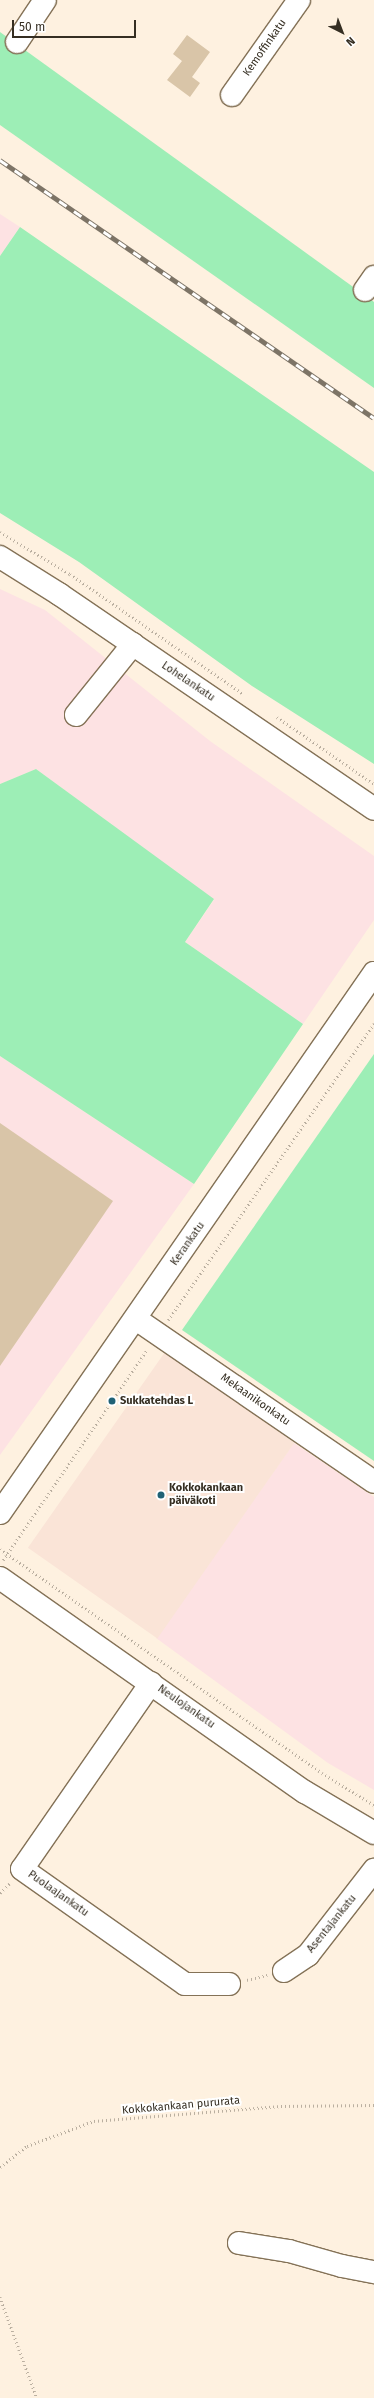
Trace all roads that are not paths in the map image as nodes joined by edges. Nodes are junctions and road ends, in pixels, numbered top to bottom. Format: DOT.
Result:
graph roads {
  1 [pos="45,0"];
  2 [pos="299,0"];
  3 [pos="17,42"];
  4 [pos="232,95"];
  5 [pos="0,557"];
  6 [pos="133,644"];
  7 [pos="76,715"];
  8 [pos="374,809"];
  9 [pos="374,973"];
  10 [pos="136,1319"];
  11 [pos="374,1482"];
  12 [pos="0,1513"];
  13 [pos="0,1578"];
  14 [pos="151,1683"];
  15 [pos="374,1833"];
  16 [pos="374,1870"];
  17 [pos="284,1971"];
  18 [pos="229,1984"];
  19 [pos="239,2243"];
  20 [pos="374,2272"];
  1 -- 3 [label="street"];
  2 -- 4 [label="street, Kemoffinkatu"];
  5 -- 6 [label="street, Lohelankatu"];
  6 -- 7 [label="street"];
  6 -- 8 [label="street, Lohelankatu"];
  9 -- 10 [label="street, Kerankatu"];
  10 -- 11 [label="street, Mekaanikonkatu"];
  10 -- 12 [label="street, Kerankatu"];
  13 -- 14 [label="street, Neulojankatu"];
  14 -- 15 [label="street, Neulojankatu"];
  14 -- 18 [label="street, Puolaajankatu"];
  16 -- 17 [label="street, Asentajankatu"];
  19 -- 20 [label="street"];
}
